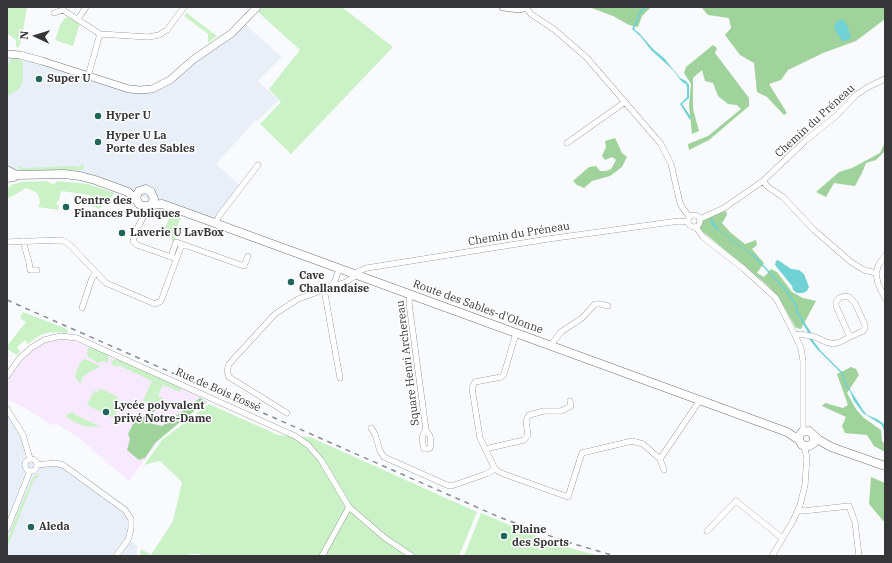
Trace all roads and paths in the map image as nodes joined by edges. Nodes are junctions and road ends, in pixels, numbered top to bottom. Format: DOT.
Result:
graph roads {
  1 [pos="86,7"];
  2 [pos="184,7"];
  3 [pos="257,7"];
  4 [pos="503,7"];
  5 [pos="526,8"];
  6 [pos="54,13"];
  7 [pos="78,19"];
  8 [pos="100,34"];
  9 [pos="7,54"];
  10 [pos="88,76"];
  11 [pos="885,79"];
  12 [pos="625,102"];
  13 [pos="567,143"];
  14 [pos="258,165"];
  15 [pos="7,170"];
  16 [pos="16,175"];
  17 [pos="7,178"];
  18 [pos="763,181"];
  19 [pos="141,190"];
  20 [pos="128,192"];
  21 [pos="153,195"];
  22 [pos="138,203"];
  23 [pos="162,204"];
  24 [pos="150,205"];
  25 [pos="689,219"];
  26 [pos="700,220"];
  27 [pos="141,221"];
  28 [pos="216,224"];
  29 [pos="696,227"];
  30 [pos="23,241"];
  31 [pos="7,242"];
  32 [pos="248,256"];
  33 [pos="885,256"];
  34 [pos="173,258"];
  35 [pos="339,269"];
  36 [pos="37,270"];
  37 [pos="96,273"];
  38 [pos="876,273"];
  39 [pos="355,275"];
  40 [pos="331,286"];
  41 [pos="324,289"];
  42 [pos="410,294"];
  43 [pos="885,298"];
  44 [pos="608,306"];
  45 [pos="82,308"];
  46 [pos="516,333"];
  47 [pos="795,334"];
  48 [pos="850,337"];
  49 [pos="552,346"];
  50 [pos="7,376"];
  51 [pos="340,378"];
  52 [pos="700,400"];
  53 [pos="570,401"];
  54 [pos="7,409"];
  55 [pos="287,413"];
  56 [pos="371,428"];
  57 [pos="426,430"];
  58 [pos="807,438"];
  59 [pos="485,449"];
  60 [pos="30,458"];
  61 [pos="660,459"];
  62 [pos="37,465"];
  63 [pos="885,466"];
  64 [pos="495,469"];
  65 [pos="664,470"];
  66 [pos="30,471"];
  67 [pos="349,507"];
  68 [pos="798,509"];
  69 [pos="7,529"];
  70 [pos="707,531"];
  71 [pos="782,538"];
  72 [pos="116,556"];
  73 [pos="322,556"];
  74 [pos="412,556"];
  75 [pos="772,556"];
  76 [pos="859,556"];
  1 -- 7 [label="street"];
  2 -- 8 [label="street"];
  3 -- 10 [label="street"];
  4 -- 5 [label="street"];
  5 -- 12 [label="street"];
  6 -- 7 [label="street"];
  7 -- 8 [label="street"];
  8 -- 10 [label="street"];
  9 -- 10 [label="street"];
  11 -- 18 [label="street, Chemin du Préneau"];
  12 -- 13 [label="street"];
  12 -- 25 [label="street"];
  14 -- 28 [label="street"];
  15 -- 16 [label="main road"];
  16 -- 17 [label="main road"];
  16 -- 20 [label="main road"];
  18 -- 26 [label="street, Chemin du Préneau"];
  18 -- 38 [label="street"];
  19 -- 20 [label="main road"];
  19 -- 21 [label="main road"];
  19 -- 22 [label="main road"];
  20 -- 22 [label="main road"];
  21 -- 23 [label="main road, Route des Sables-d'Olonne"];
  21 -- 24 [label="main road"];
  22 -- 24 [label="main road"];
  22 -- 27 [label="street"];
  23 -- 24 [label="main road, Route des Sables-d'Olonne"];
  23 -- 28 [label="main road, Route des Sables-d'Olonne"];
  24 -- 27 [label="street"];
  25 -- 26 [label="street"];
  25 -- 29 [label="street"];
  25 -- 39 [label="street, Chemin du Préneau"];
  26 -- 29 [label="street"];
  27 -- 34 [label="street"];
  28 -- 35 [label="main road, Route des Sables-d'Olonne"];
  29 -- 47 [label="street"];
  30 -- 31 [label="street"];
  30 -- 36 [label="street"];
  30 -- 37 [label="street"];
  32 -- 34 [label="street"];
  33 -- 38 [label="street"];
  34 -- 37 [label="street"];
  35 -- 39 [label="main road, Route des Sables-d'Olonne"];
  35 -- 40 [label="street"];
  37 -- 45 [label="street"];
  38 -- 43 [label="street"];
  39 -- 40 [label="street, Chemin du Préneau"];
  39 -- 42 [label="main road, Route des Sables-d'Olonne"];
  40 -- 41 [label="street, Chemin du Préneau"];
  41 -- 51 [label="street"];
  41 -- 55 [label="street, Chemin du Préneau"];
  42 -- 46 [label="main road, Route des Sables-d'Olonne"];
  42 -- 57 [label="street, Square Henri Archereau"];
  44 -- 49 [label="street"];
  46 -- 49 [label="main road, Route des Sables-d'Olonne"];
  46 -- 59 [label="street"];
  47 -- 48 [label="street"];
  47 -- 58 [label="street"];
  48 -- 48 [label="street"];
  49 -- 52 [label="main road, Route des Sables-d'Olonne"];
  50 -- 67 [label="street, Rue de Bois Fossé"];
  52 -- 58 [label="main road, Route des Sables-d'Olonne"];
  52 -- 61 [label="street"];
  53 -- 59 [label="street"];
  54 -- 60 [label="street"];
  56 -- 64 [label="street"];
  58 -- 63 [label="main road, Route des Sables-d'Olonne"];
  58 -- 68 [label="street"];
  59 -- 64 [label="street"];
  60 -- 62 [label="street"];
  60 -- 66 [label="street"];
  61 -- 64 [label="street"];
  61 -- 65 [label="street"];
  62 -- 66 [label="street"];
  62 -- 72 [label="street"];
  66 -- 69 [label="street"];
  67 -- 73 [label="street"];
  67 -- 74 [label="street, Rue de Bois Fossé"];
  68 -- 71 [label="street"];
  68 -- 76 [label="street"];
  70 -- 71 [label="street"];
  71 -- 75 [label="street"];
}
